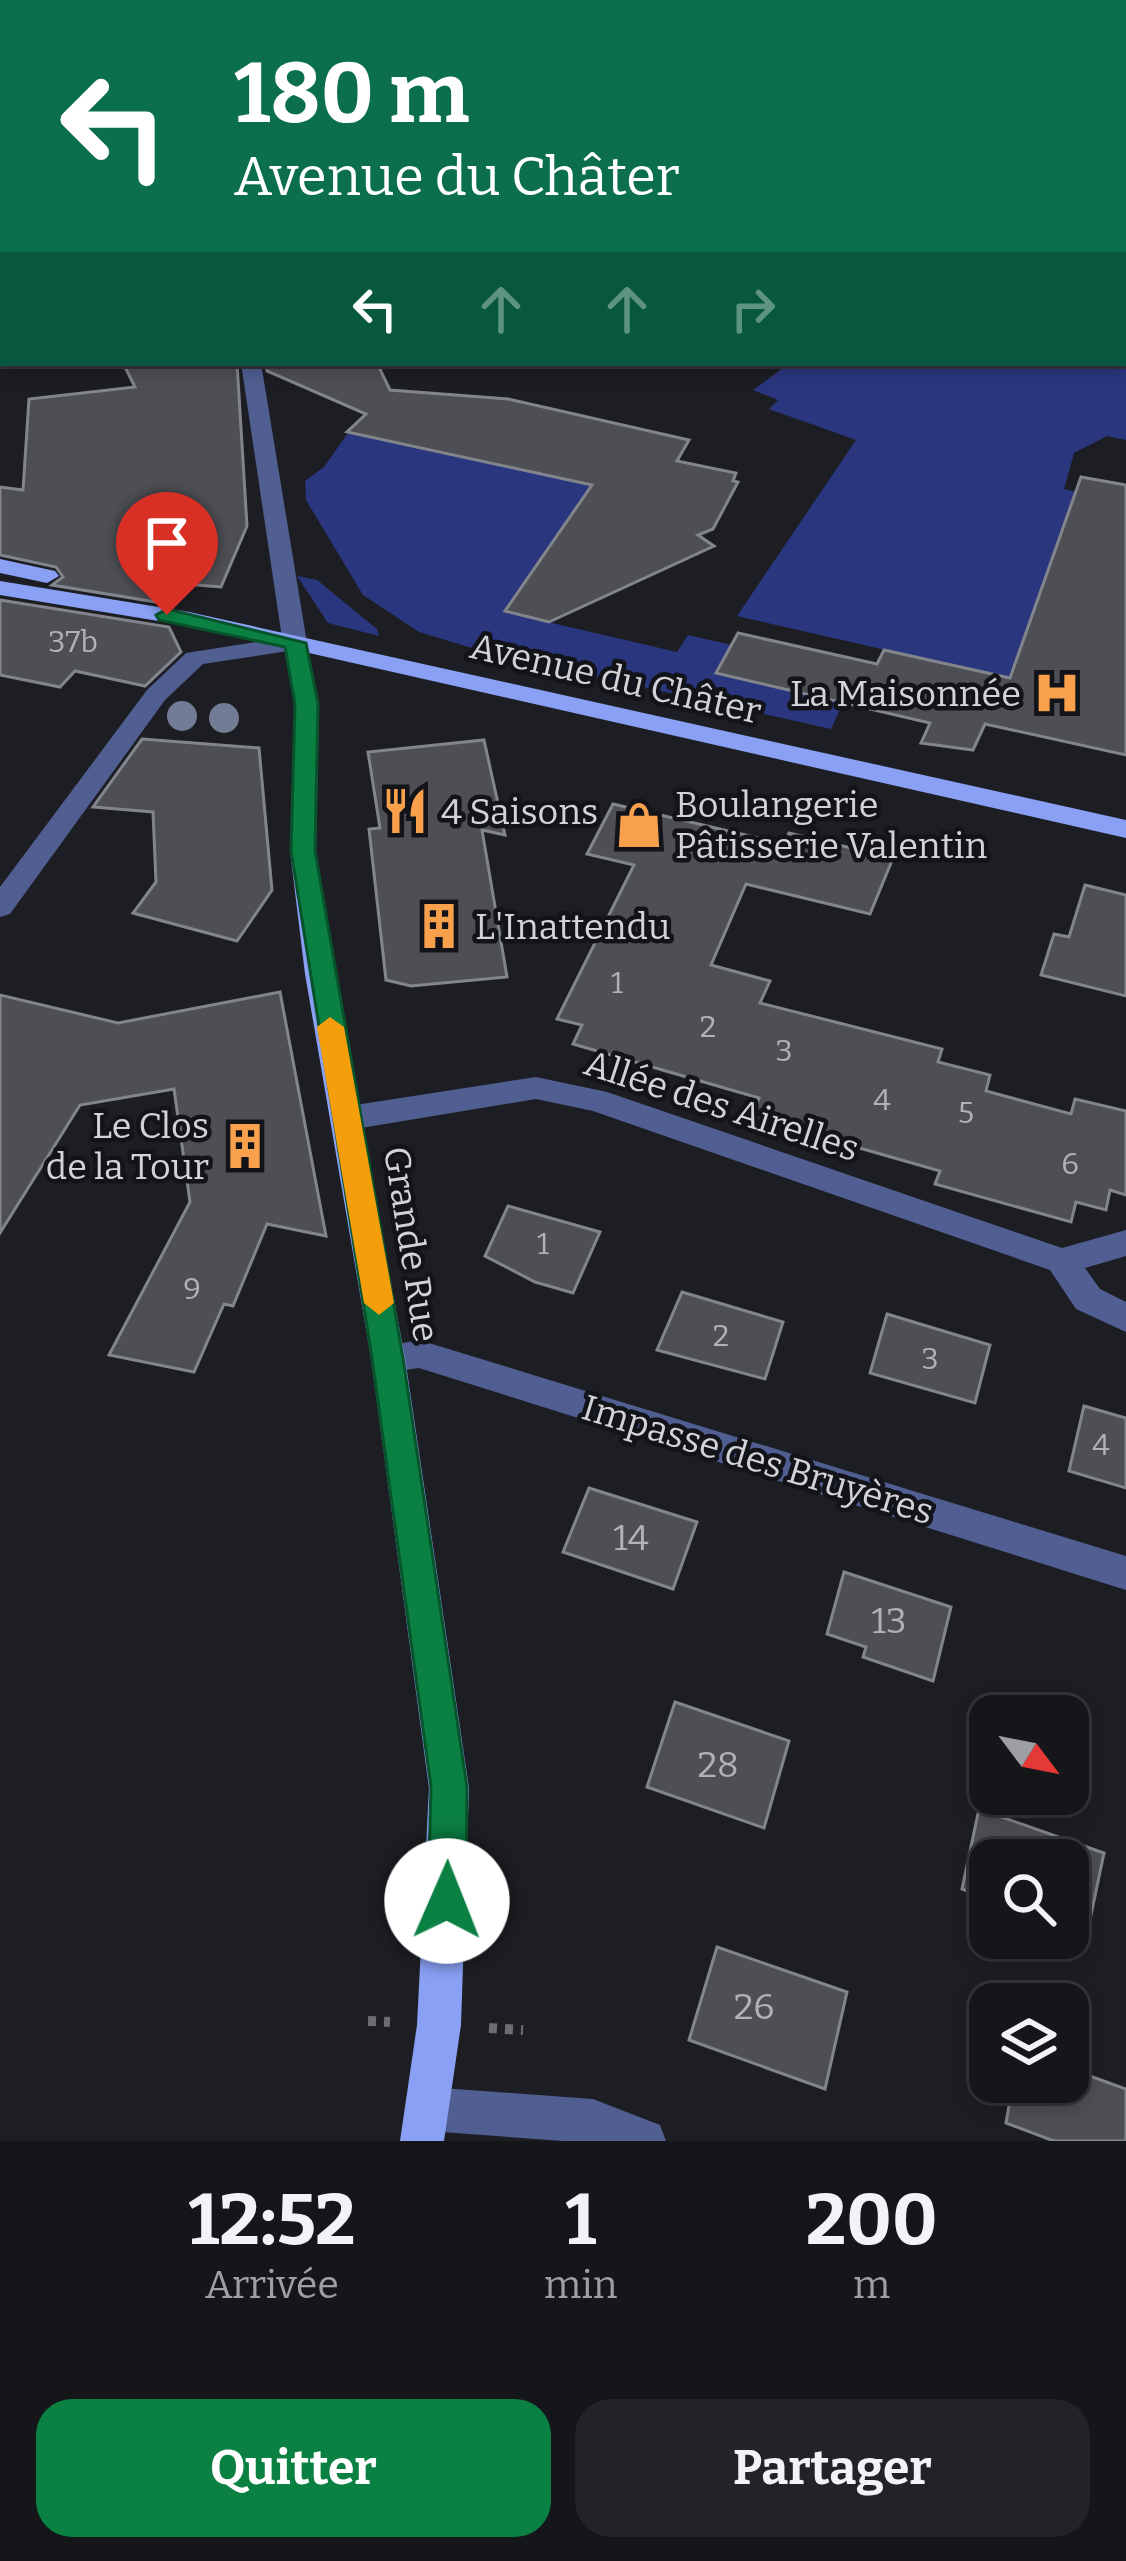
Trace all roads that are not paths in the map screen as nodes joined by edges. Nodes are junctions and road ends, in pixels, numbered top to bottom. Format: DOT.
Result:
graph roads {
  1 [pos="251,366"];
  2 [pos="0,566"];
  3 [pos="0,588"];
  4 [pos="161,614"];
  5 [pos="295,643"];
  6 [pos="1126,829"];
  7 [pos="0,908"];
  8 [pos="349,1118"];
  9 [pos="1126,1243"];
  10 [pos="1063,1261"];
  11 [pos="1126,1318"];
  12 [pos="388,1358"];
  13 [pos="1126,1573"];
  14 [pos="425,2125"];
  15 [pos="644,2141"];
  1 -- 5 [label="street, Grande Rue"];
  2 -- 4 [label="main road, Avenue du Châter"];
  3 -- 4 [label="main road, Avenue du Châter"];
  4 -- 5 [label="main road, Avenue du Châter"];
  5 -- 6 [label="main road, Avenue du Châter"];
  5 -- 7 [label="street"];
  5 -- 8 [label="main road, Grande Rue"];
  8 -- 10 [label="street, Allée des Airelles"];
  8 -- 12 [label="main road, Grande Rue"];
  9 -- 10 [label="street"];
  10 -- 11 [label="street"];
  12 -- 13 [label="street, Impasse des Bruyères"];
  12 -- 14 [label="main road, Grande Rue"];
  14 -- 15 [label="street"];
}
